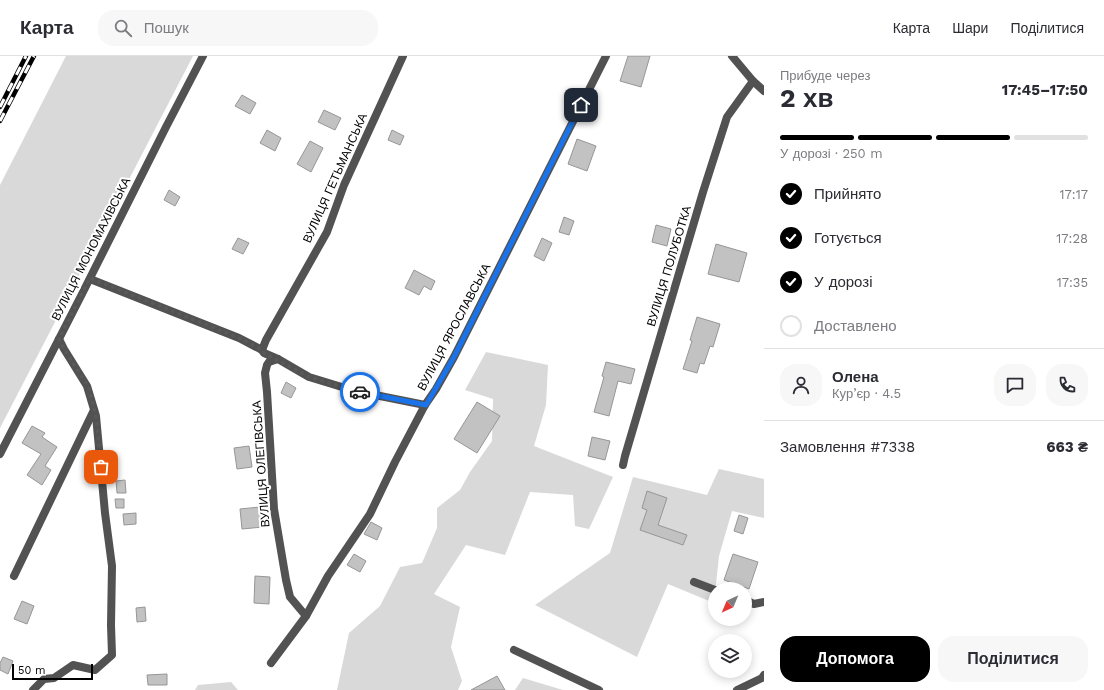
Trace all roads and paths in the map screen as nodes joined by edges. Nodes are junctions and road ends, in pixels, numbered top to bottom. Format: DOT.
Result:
graph roads {
  1 [pos="203,56"];
  2 [pos="403,56"];
  3 [pos="606,56"];
  4 [pos="732,56"];
  5 [pos="753,80"];
  6 [pos="764,91"];
  7 [pos="90,278"];
  8 [pos="59,339"];
  9 [pos="262,350"];
  10 [pos="278,359"];
  11 [pos="426,405"];
  12 [pos="94,410"];
  13 [pos="0,454"];
  14 [pos="623,465"];
  15 [pos="14,576"];
  16 [pos="694,582"];
  17 [pos="708,587"];
  18 [pos="764,602"];
  19 [pos="752,603"];
  20 [pos="306,616"];
  21 [pos="514,650"];
  22 [pos="271,663"];
  23 [pos="764,675"];
  24 [pos="33,690"];
  25 [pos="599,690"];
  26 [pos="737,690"];
  1 -- 7 [label="street, ВУЛИЦЯ МОНОМАХІВСЬКА"];
  2 -- 9 [label="street, ВУЛИЦЯ ГЕТЬМАНСЬКА"];
  3 -- 11 [label="street, ВУЛИЦЯ ЯРОСЛАВСЬКА"];
  4 -- 5 [label="street"];
  5 -- 6 [label="street"];
  5 -- 14 [label="street, ВУЛИЦЯ ПОЛУБОТКА"];
  7 -- 8 [label="street, ВУЛИЦЯ МОНОМАХІВСЬКА"];
  7 -- 9 [label="street"];
  8 -- 12 [label="street"];
  8 -- 13 [label="street, ВУЛИЦЯ МОНОМАХІВСЬКА"];
  9 -- 10 [label="street"];
  10 -- 11 [label="street"];
  10 -- 20 [label="street, ВУЛИЦЯ ОЛЕГІВСЬКА"];
  11 -- 20 [label="street, ВУЛИЦЯ ЯРОСЛАВСЬКА"];
  12 -- 15 [label="street"];
  12 -- 24 [label="street"];
  16 -- 17 [label="street"];
  18 -- 19 [label="street"];
  20 -- 22 [label="street, ВУЛИЦЯ ЯРОСЛАВСЬКА"];
  21 -- 25 [label="street"];
  23 -- 26 [label="street"];
}
